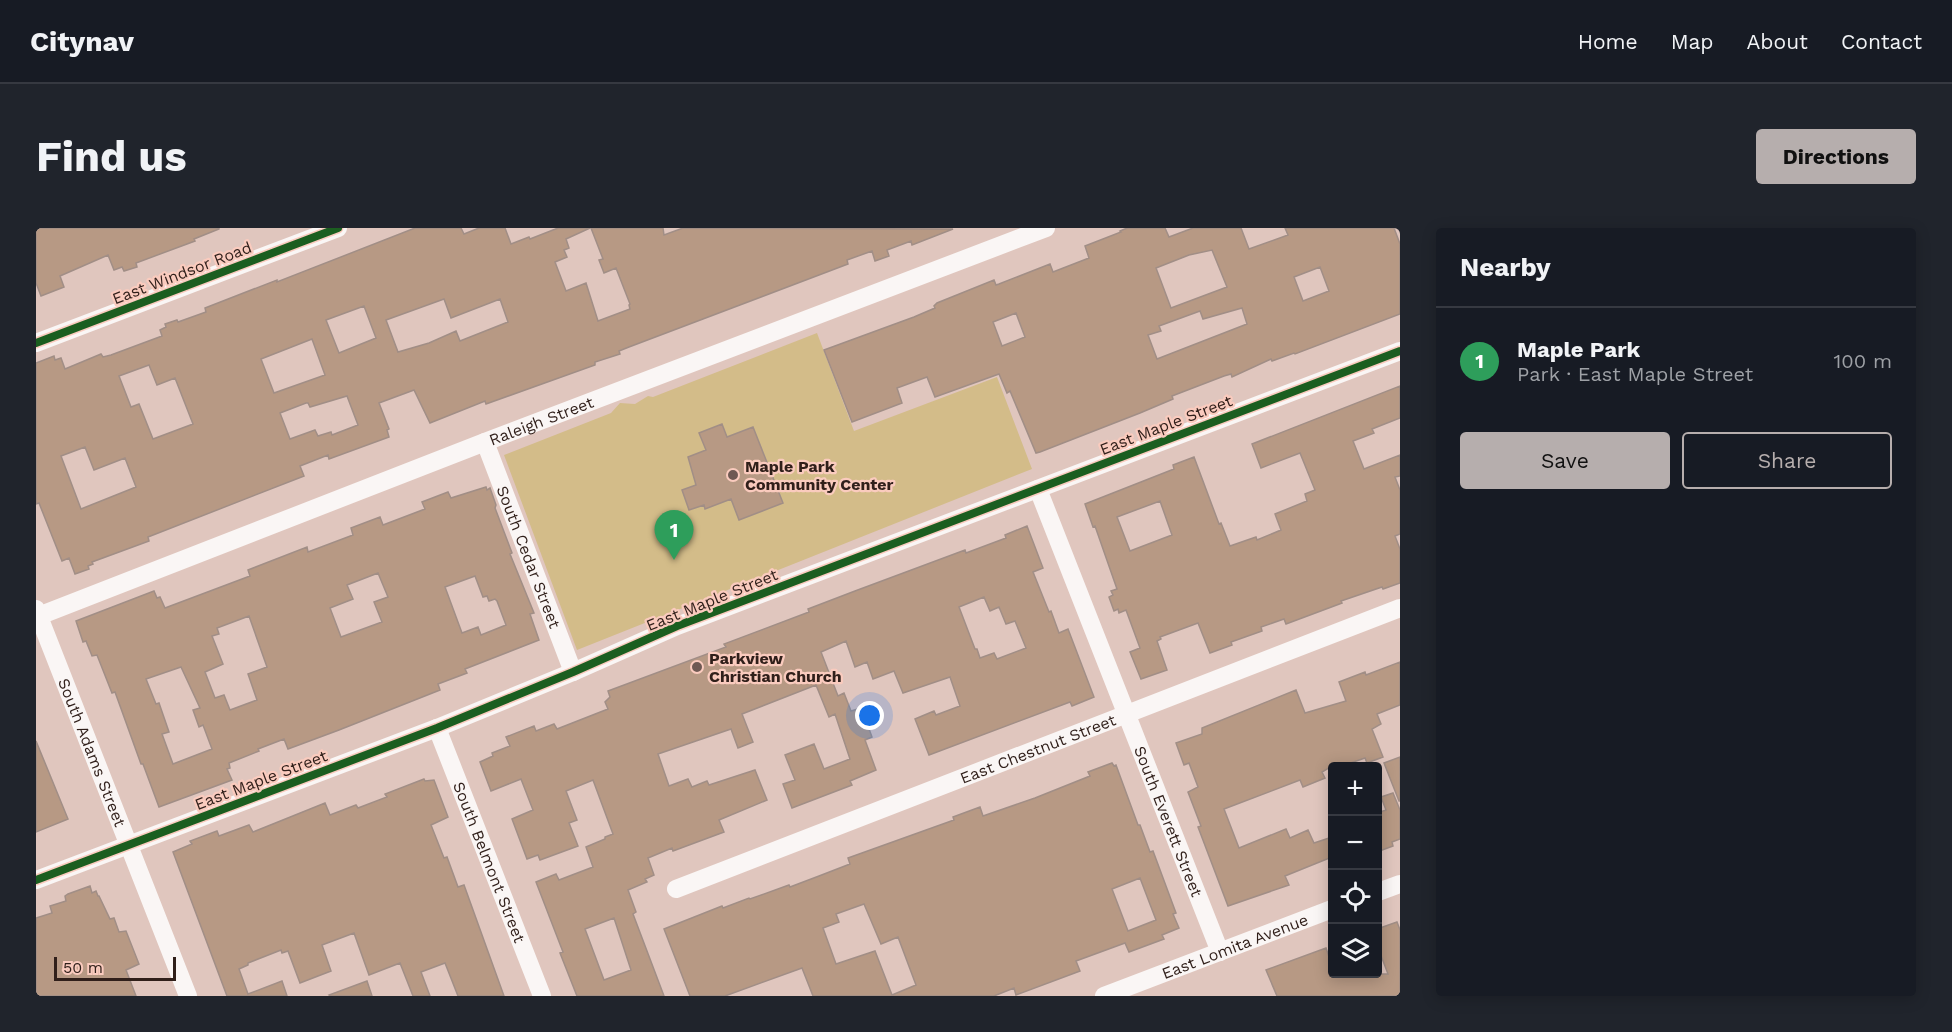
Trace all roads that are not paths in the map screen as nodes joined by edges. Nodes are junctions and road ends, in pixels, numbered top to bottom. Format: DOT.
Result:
graph roads {
  1 [pos="338,228"];
  2 [pos="1046,228"];
  3 [pos="36,343"];
  4 [pos="1400,351"];
  5 [pos="486,442"];
  6 [pos="1038,489"];
  7 [pos="1400,608"];
  8 [pos="37,614"];
  9 [pos="573,672"];
  10 [pos="1128,714"];
  11 [pos="438,728"];
  12 [pos="129,845"];
  13 [pos="36,880"];
  14 [pos="1400,884"];
  15 [pos="676,889"];
  16 [pos="1382,890"];
  17 [pos="1328,911"];
  18 [pos="1220,952"];
  19 [pos="188,996"];
  20 [pos="542,996"];
  21 [pos="1104,996"];
  1 -- 3 [label="street, East Windsor Road"];
  2 -- 5 [label="street, Raleigh Street"];
  4 -- 6 [label="street, East Maple Street"];
  5 -- 8 [label="street, Raleigh Street"];
  5 -- 9 [label="street, South Cedar Street"];
  6 -- 9 [label="street, East Maple Street"];
  6 -- 10 [label="street, South Everett Street"];
  7 -- 10 [label="street, East Chestnut Street"];
  8 -- 12 [label="street, South Adams Street"];
  9 -- 11 [label="street, East Maple Street"];
  10 -- 15 [label="street, East Chestnut Street"];
  10 -- 18 [label="street, South Everett Street"];
  11 -- 12 [label="street, East Maple Street"];
  11 -- 20 [label="street, South Belmont Street"];
  12 -- 13 [label="street, East Maple Street"];
  12 -- 19 [label="street, South Adams Street"];
  14 -- 16 [label="street"];
  17 -- 18 [label="street, East Lomita Avenue"];
  18 -- 21 [label="street, East Lomita Avenue"];
}
